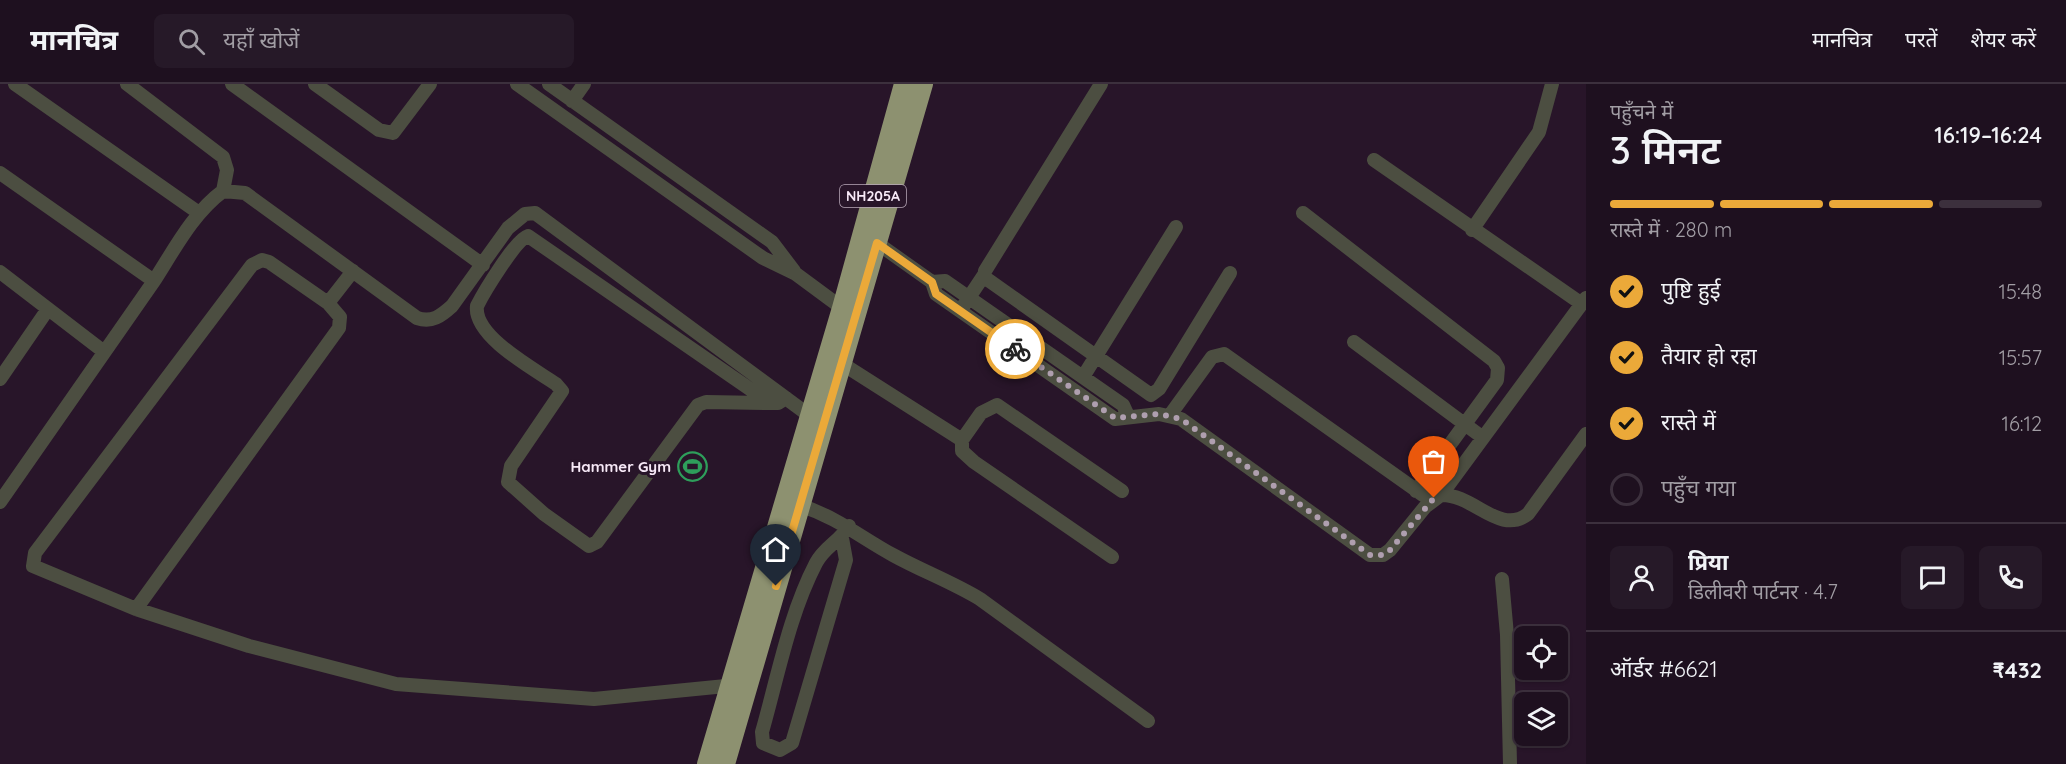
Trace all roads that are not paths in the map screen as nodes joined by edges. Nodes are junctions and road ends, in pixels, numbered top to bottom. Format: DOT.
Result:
graph roads {
  1 [pos="15,84"];
  2 [pos="127,84"];
  3 [pos="232,84"];
  4 [pos="315,84"];
  5 [pos="430,84"];
  6 [pos="517,84"];
  7 [pos="549,84"];
  8 [pos="584,84"];
  9 [pos="904,84"];
  10 [pos="923,84"];
  11 [pos="1101,84"];
  12 [pos="1552,84"];
  13 [pos="572,101"];
  14 [pos="1374,160"];
  15 [pos="0,172"];
  16 [pos="223,191"];
  17 [pos="199,213"];
  18 [pos="1303,213"];
  19 [pos="1176,227"];
  20 [pos="1472,230"];
  21 [pos="877,243"];
  22 [pos="483,265"];
  23 [pos="353,271"];
  24 [pos="0,272"];
  25 [pos="796,273"];
  26 [pos="1230,273"];
  27 [pos="984,274"];
  28 [pos="154,281"];
  29 [pos="932,282"];
  30 [pos="968,297"];
  31 [pos="1584,301"];
  32 [pos="328,303"];
  33 [pos="842,308"];
  34 [pos="48,309"];
  35 [pos="960,311"];
  36 [pos="842,335"];
  37 [pos="1354,342"];
  38 [pos="103,351"];
  39 [pos="1095,357"];
  40 [pos="841,363"];
  41 [pos="1083,377"];
  42 [pos="0,379"];
  43 [pos="786,398"];
  44 [pos="770,403"];
  45 [pos="1170,415"];
  46 [pos="810,416"];
  47 [pos="1128,416"];
  48 [pos="1464,425"];
  49 [pos="1586,434"];
  50 [pos="1482,437"];
  51 [pos="962,440"];
  52 [pos="1416,490"];
  53 [pos="1122,491"];
  54 [pos="1436,498"];
  55 [pos="0,502"];
  56 [pos="800,505"];
  57 [pos="845,532"];
  58 [pos="1112,557"];
  59 [pos="1502,579"];
  60 [pos="136,609"];
  61 [pos="738,686"];
  62 [pos="1148,721"];
  63 [pos="707,764"];
  64 [pos="725,764"];
  65 [pos="1510,764"];
  1 -- 17 [label="street"];
  2 -- 16 [label="street"];
  3 -- 22 [label="street"];
  4 -- 5 [label="street"];
  6 -- 25 [label="street"];
  7 -- 13 [label="street"];
  8 -- 13 [label="street"];
  9 -- 33 [label="highway, NH205A"];
  10 -- 21 [label="highway, NH205A"];
  11 -- 27 [label="street"];
  12 -- 20 [label="street"];
  13 -- 25 [label="street"];
  14 -- 20 [label="street"];
  15 -- 28 [label="street"];
  16 -- 17 [label="street"];
  16 -- 23 [label="street"];
  17 -- 28 [label="street"];
  18 -- 48 [label="street"];
  19 -- 39 [label="street"];
  20 -- 31 [label="street"];
  21 -- 29 [label="street"];
  21 -- 36 [label="highway, NH205A"];
  22 -- 23 [label="street"];
  22 -- 43 [label="street"];
  23 -- 32 [label="street"];
  24 -- 34 [label="street"];
  25 -- 33 [label="street"];
  26 -- 39 [label="street"];
  27 -- 30 [label="street"];
  27 -- 39 [label="street"];
  28 -- 38 [label="street"];
  29 -- 30 [label="street"];
  29 -- 35 [label="street"];
  30 -- 35 [label="street"];
  30 -- 41 [label="street"];
  31 -- 50 [label="street"];
  32 -- 60 [label="street"];
  32 -- 60 [label="street"];
  33 -- 36 [label="highway, NH205A"];
  34 -- 38 [label="street"];
  34 -- 42 [label="street"];
  35 -- 47 [label="street"];
  36 -- 40 [label="highway, NH205A"];
  36 -- 46 [label="highway, NH205A"];
  37 -- 48 [label="street"];
  38 -- 55 [label="street"];
  39 -- 41 [label="street"];
  40 -- 51 [label="street"];
  40 -- 56 [label="highway, NH205A"];
  41 -- 47 [label="street"];
  43 -- 44 [label="street"];
  43 -- 46 [label="street"];
  44 -- 44 [label="street"];
  45 -- 47 [label="street"];
  45 -- 52 [label="street"];
  45 -- 54 [label="street"];
  46 -- 61 [label="highway, NH205A"];
  48 -- 50 [label="street"];
  48 -- 52 [label="street"];
  49 -- 54 [label="street"];
  50 -- 54 [label="street"];
  51 -- 53 [label="street"];
  51 -- 58 [label="street"];
  52 -- 54 [label="street"];
  56 -- 57 [label="street"];
  56 -- 61 [label="highway, NH205A"];
  57 -- 57 [label="street"];
  57 -- 62 [label="street"];
  59 -- 65 [label="street"];
  60 -- 61 [label="street"];
  61 -- 63 [label="highway, NH205A"];
  61 -- 64 [label="highway, NH205A"];
}
